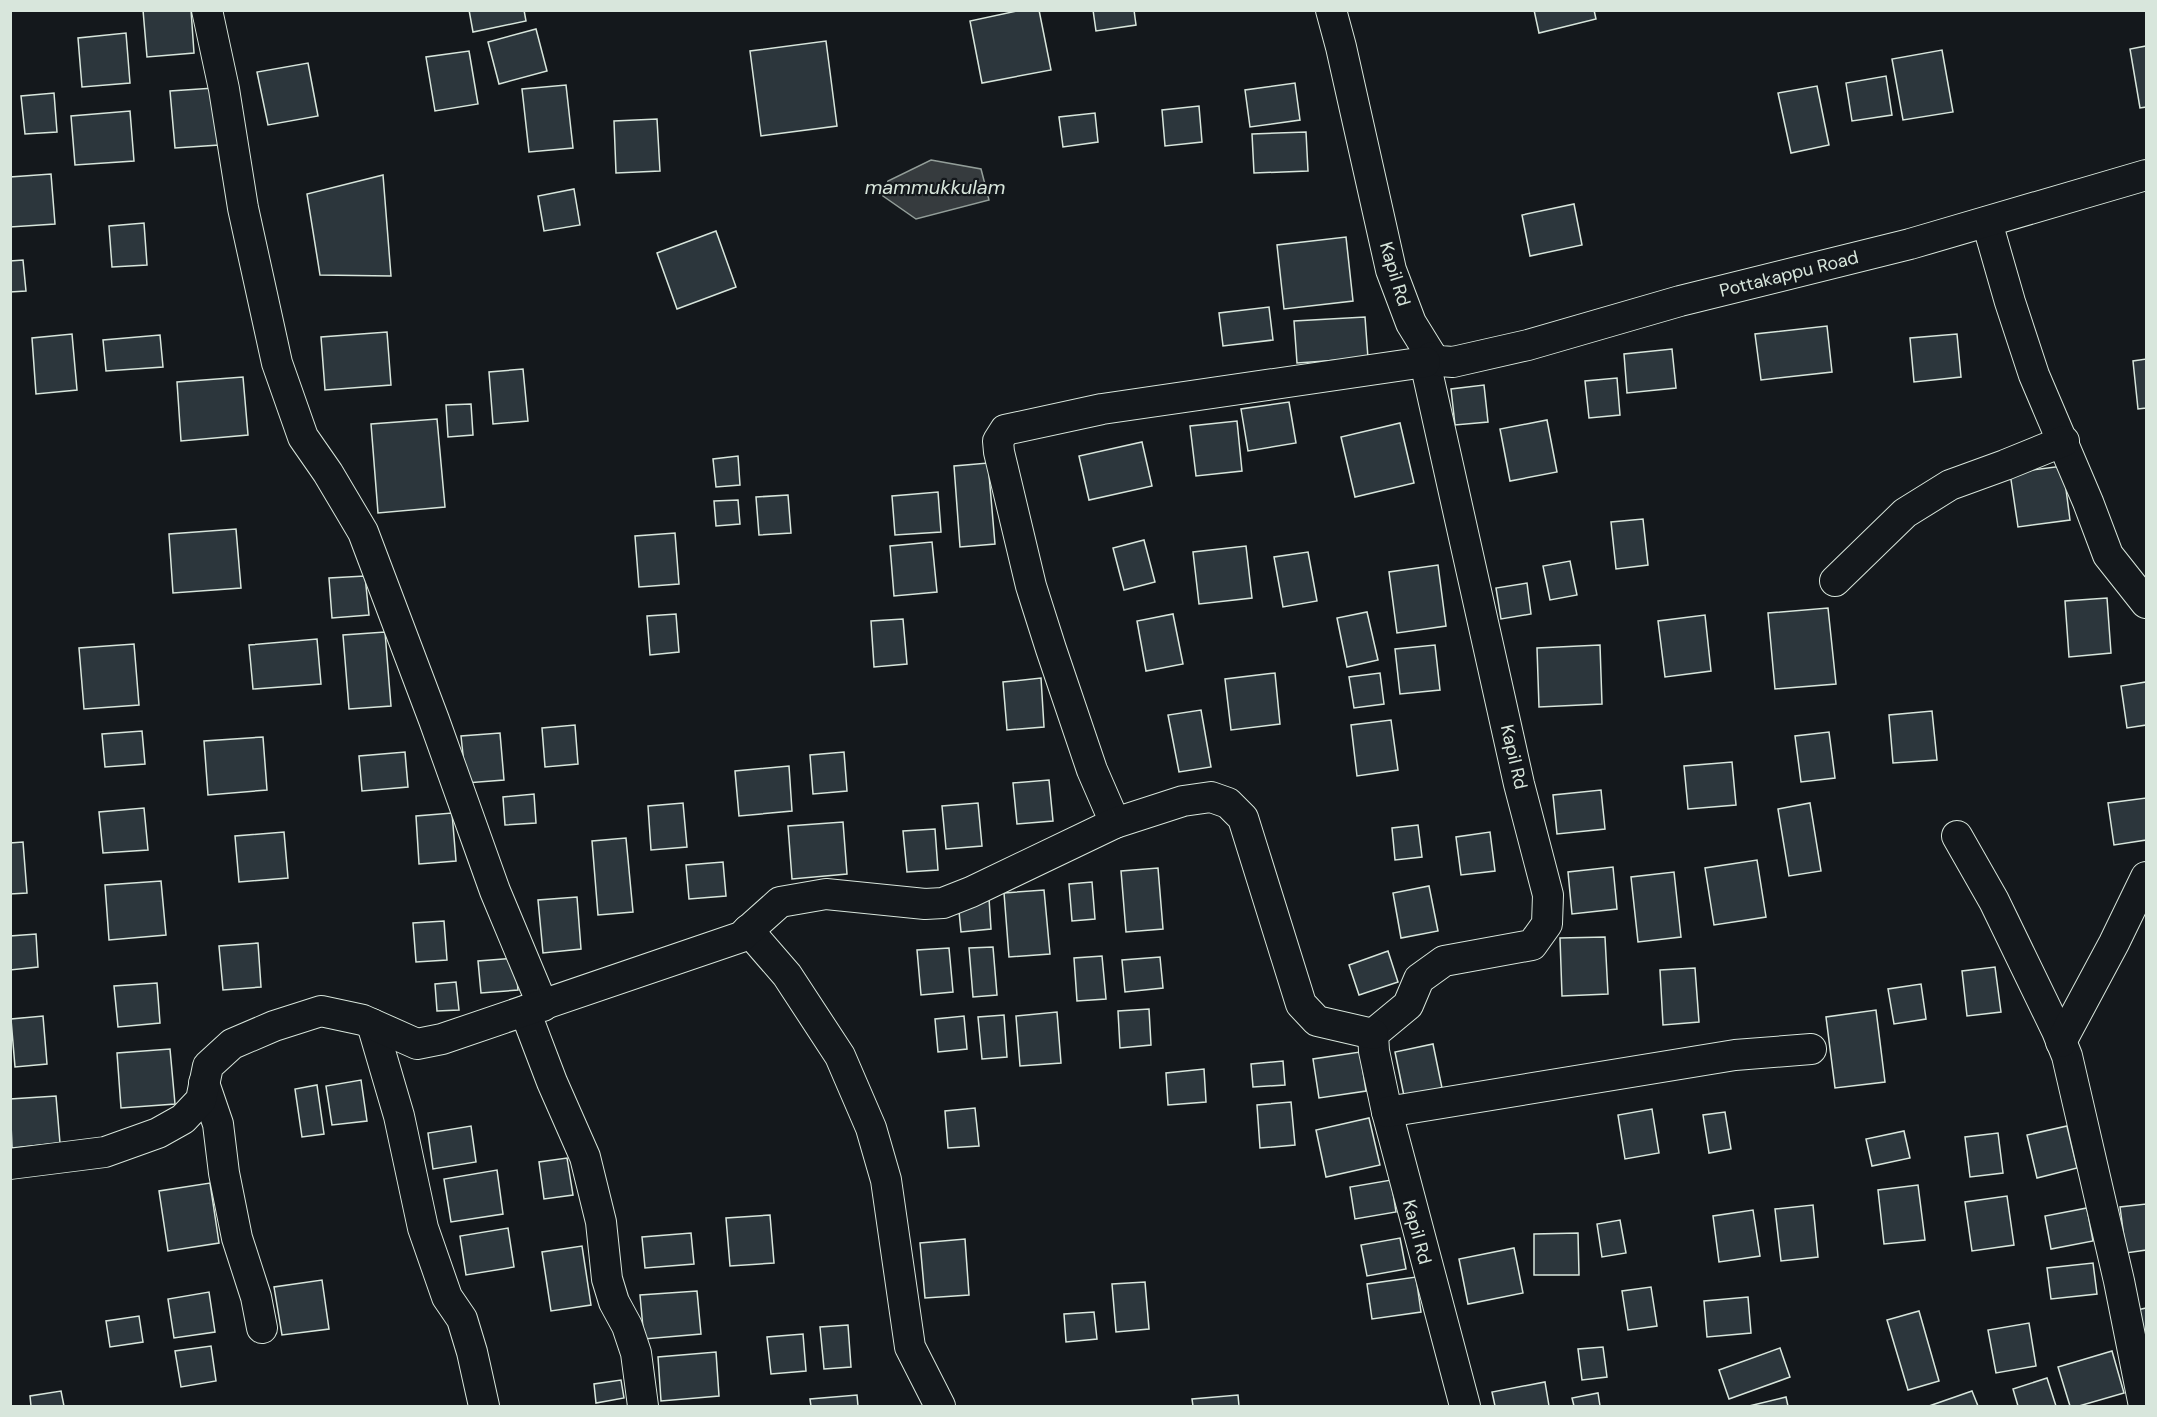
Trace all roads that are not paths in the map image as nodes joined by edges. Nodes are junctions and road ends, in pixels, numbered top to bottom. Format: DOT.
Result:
graph roads {
  1 [pos="207,10"];
  2 [pos="1331,10"];
  3 [pos="2146,175"];
  4 [pos="1987,222"];
  5 [pos="1428,360"];
  6 [pos="2064,441"];
  7 [pos="1835,581"];
  8 [pos="2146,603"];
  9 [pos="1114,823"];
  10 [pos="1957,836"];
  11 [pos="2146,877"];
  12 [pos="748,930"];
  13 [pos="534,1009"];
  14 [pos="372,1024"];
  15 [pos="1373,1034"];
  16 [pos="2061,1042"];
  17 [pos="1811,1049"];
  18 [pos="204,1083"];
  19 [pos="1387,1112"];
  20 [pos="10,1164"];
  21 [pos="262,1328"];
  22 [pos="484,1407"];
  23 [pos="643,1407"];
  24 [pos="940,1407"];
  25 [pos="1465,1407"];
  26 [pos="2144,1407"];
  1 -- 13 [label="street"];
  2 -- 5 [label="street, Kapil Rd"];
  3 -- 4 [label="street, Pottakappu Road"];
  4 -- 5 [label="street, Pottakappu Road"];
  4 -- 6 [label="street"];
  5 -- 9 [label="street, Pottakappu Road"];
  5 -- 15 [label="street, Kapil Rd"];
  6 -- 7 [label="street"];
  6 -- 8 [label="street"];
  9 -- 12 [label="street"];
  9 -- 15 [label="street"];
  10 -- 16 [label="street"];
  11 -- 16 [label="street"];
  12 -- 13 [label="street"];
  12 -- 24 [label="street"];
  13 -- 14 [label="street"];
  13 -- 23 [label="street"];
  14 -- 18 [label="street"];
  14 -- 22 [label="street"];
  15 -- 19 [label="street, Kapil Rd"];
  16 -- 26 [label="street"];
  17 -- 19 [label="street"];
  18 -- 20 [label="street"];
  18 -- 21 [label="street"];
  19 -- 25 [label="street, Kapil Rd"];
}
